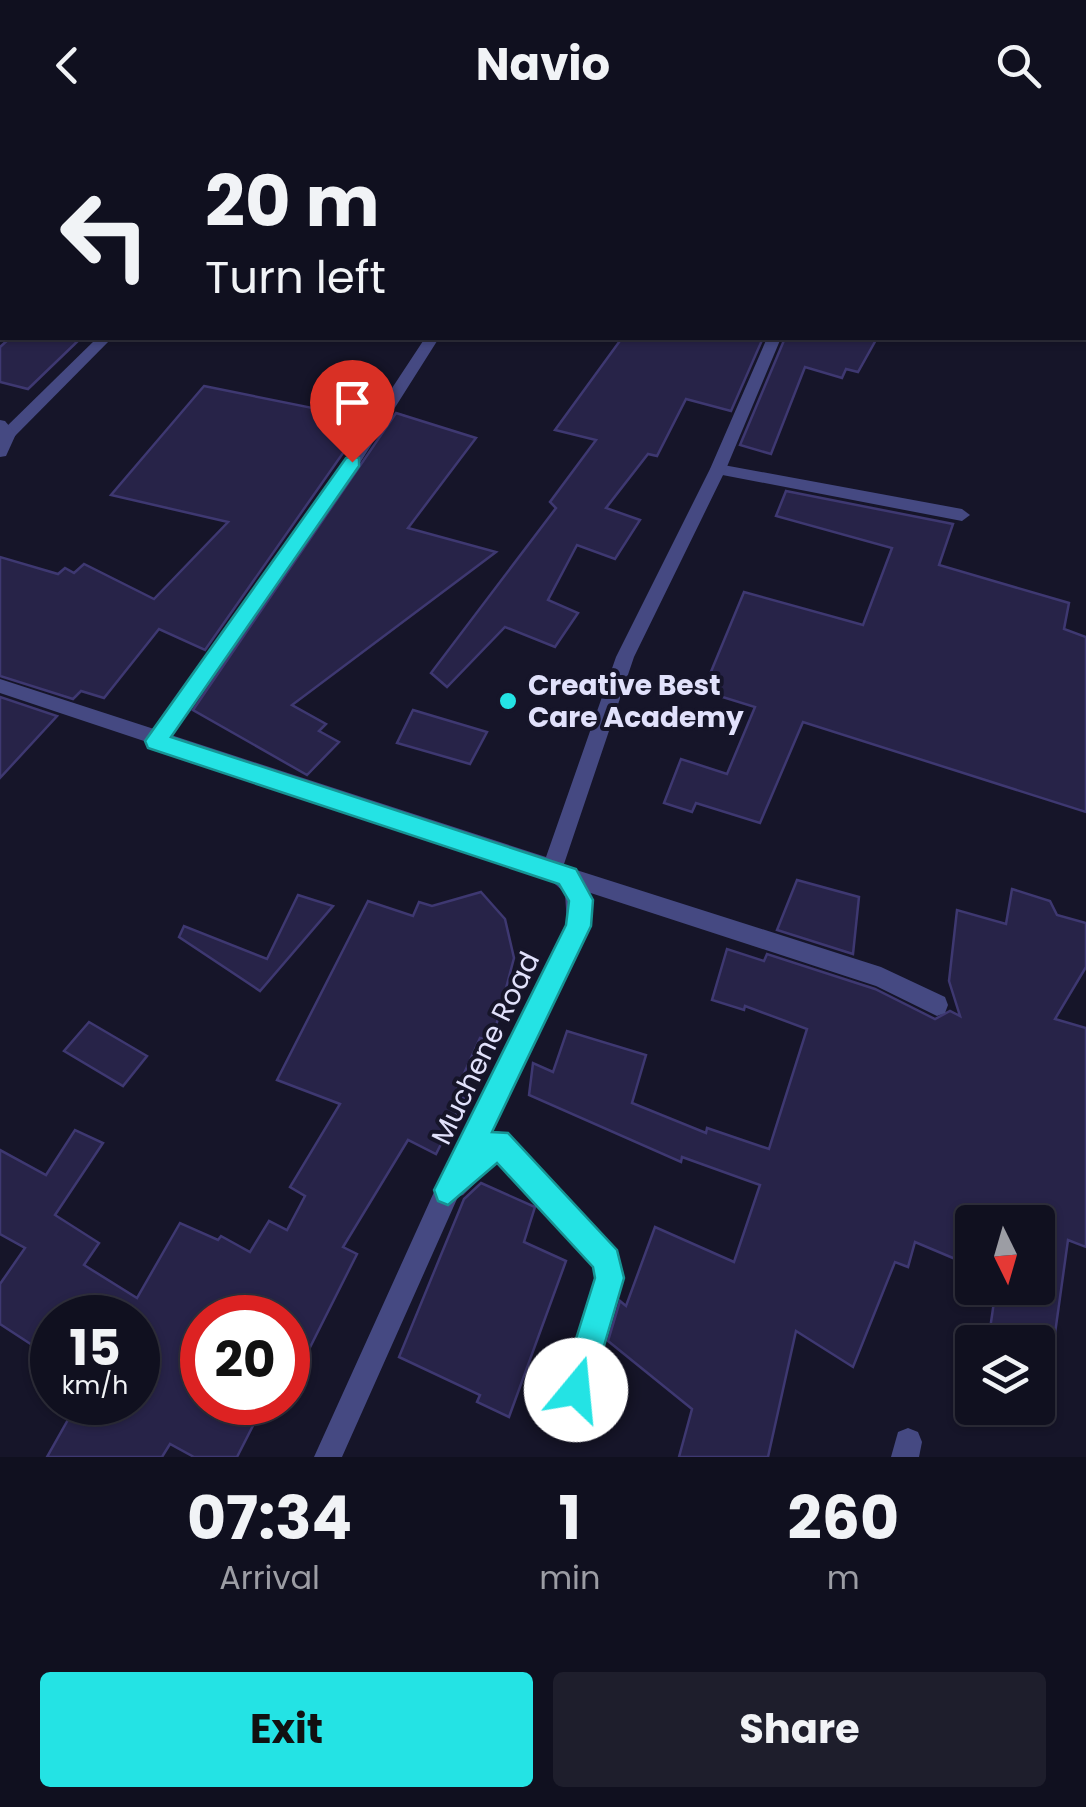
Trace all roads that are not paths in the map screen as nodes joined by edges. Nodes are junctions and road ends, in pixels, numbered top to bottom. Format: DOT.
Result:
graph roads {
  1 [pos="103,340"];
  2 [pos="431,340"];
  3 [pos="773,340"];
  4 [pos="4,430"];
  5 [pos="0,452"];
  6 [pos="718,470"];
  7 [pos="962,515"];
  8 [pos="0,686"];
  9 [pos="156,741"];
  10 [pos="560,872"];
  11 [pos="937,1004"];
  12 [pos="448,1190"];
  13 [pos="576,1390"];
  14 [pos="328,1457"];
  1 -- 4 [label="street"];
  2 -- 9 [label="street"];
  3 -- 6 [label="street"];
  4 -- 5 [label="street"];
  6 -- 7 [label="street"];
  6 -- 10 [label="street"];
  8 -- 9 [label="street"];
  9 -- 10 [label="street"];
  10 -- 11 [label="street"];
  10 -- 12 [label="street, Muchene Road"];
  12 -- 13 [label="street"];
  12 -- 14 [label="street, Muchene Road"];
}
